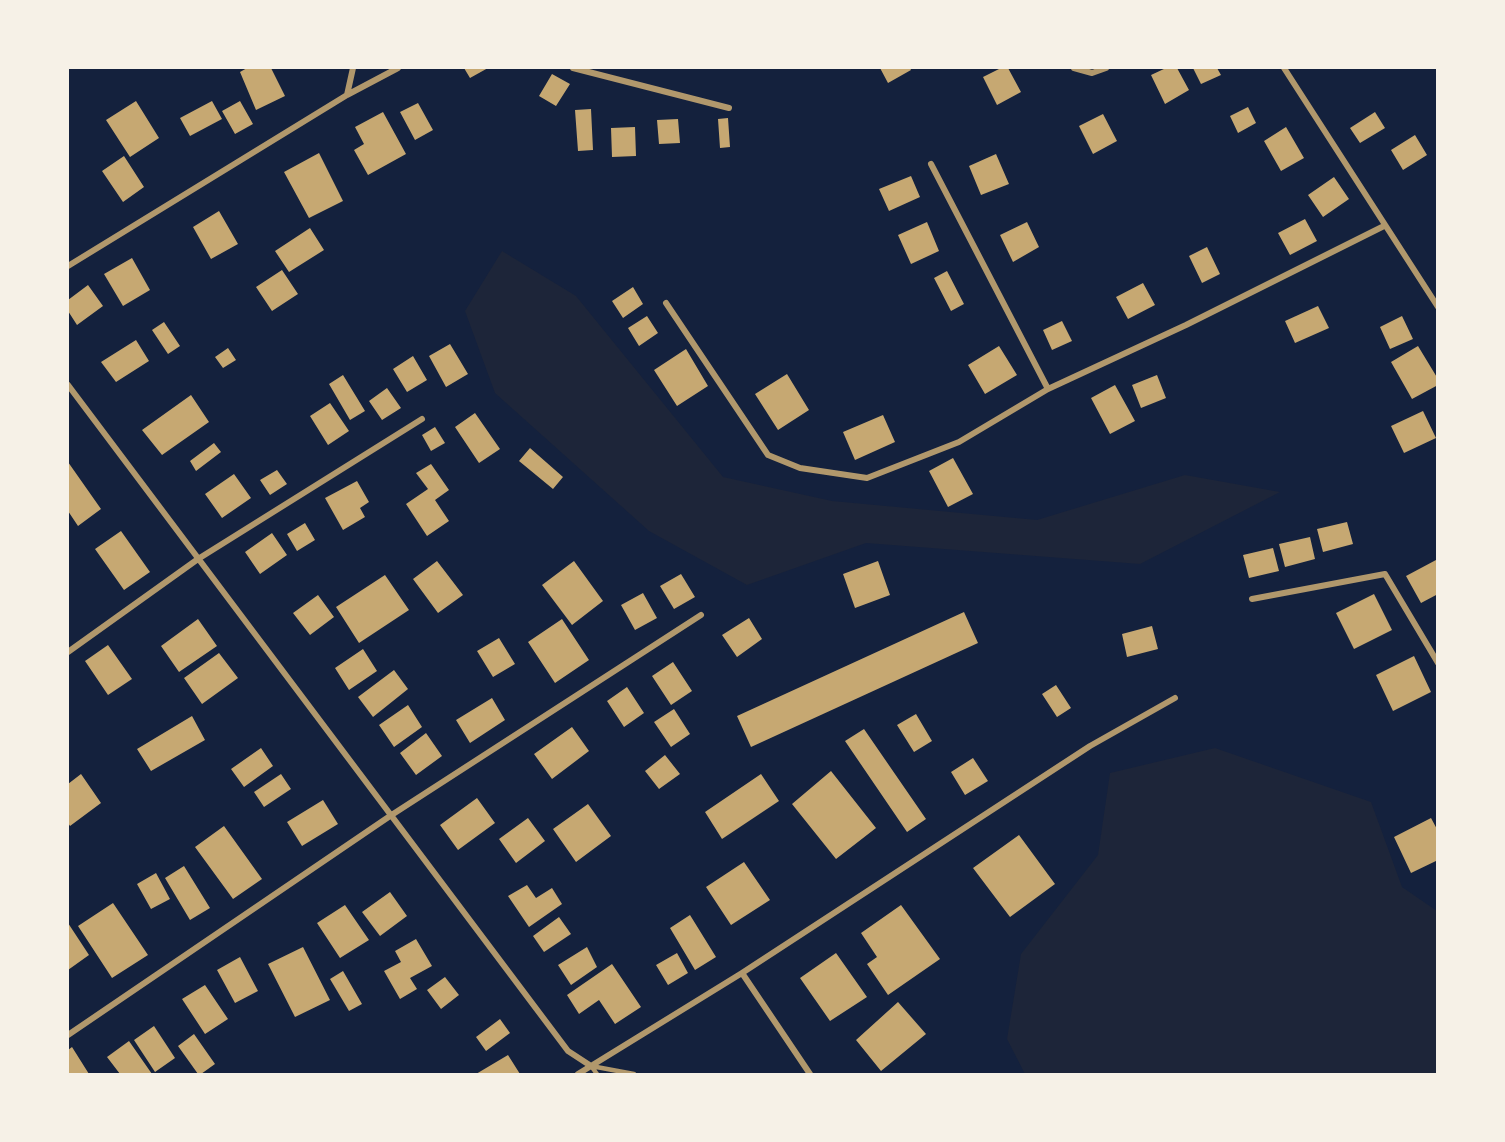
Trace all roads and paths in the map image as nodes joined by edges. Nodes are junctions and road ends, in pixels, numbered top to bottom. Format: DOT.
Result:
graph roads {
  1 [pos="353,68"];
  2 [pos="398,68"];
  3 [pos="573,68"];
  4 [pos="1074,68"];
  5 [pos="1106,68"];
  6 [pos="1284,68"];
  7 [pos="347,95"];
  8 [pos="729,108"];
  9 [pos="931,164"];
  10 [pos="1384,225"];
  11 [pos="68,266"];
  12 [pos="666,303"];
  13 [pos="1437,307"];
  14 [pos="68,385"];
  15 [pos="1048,389"];
  16 [pos="422,419"];
  17 [pos="198,559"];
  18 [pos="1252,599"];
  19 [pos="701,615"];
  20 [pos="68,652"];
  21 [pos="1437,663"];
  22 [pos="1175,698"];
  23 [pos="390,816"];
  24 [pos="742,973"];
  25 [pos="68,1035"];
  26 [pos="591,1066"];
  27 [pos="578,1074"];
  28 [pos="597,1074"];
  29 [pos="634,1074"];
  30 [pos="810,1074"];
  1 -- 7 [label="street"];
  2 -- 7 [label="street"];
  3 -- 8 [label="street"];
  4 -- 5 [label="street"];
  6 -- 10 [label="street"];
  7 -- 11 [label="street"];
  9 -- 15 [label="street"];
  10 -- 13 [label="street"];
  10 -- 15 [label="street"];
  12 -- 15 [label="street"];
  14 -- 17 [label="street"];
  16 -- 17 [label="street"];
  17 -- 20 [label="street"];
  17 -- 23 [label="street"];
  18 -- 21 [label="street"];
  19 -- 23 [label="street"];
  22 -- 24 [label="street"];
  23 -- 25 [label="street"];
  23 -- 26 [label="street"];
  24 -- 26 [label="street"];
  24 -- 30 [label="street"];
  26 -- 27 [label="street"];
  26 -- 28 [label="lane"];
  26 -- 29 [label="lane"];
}
